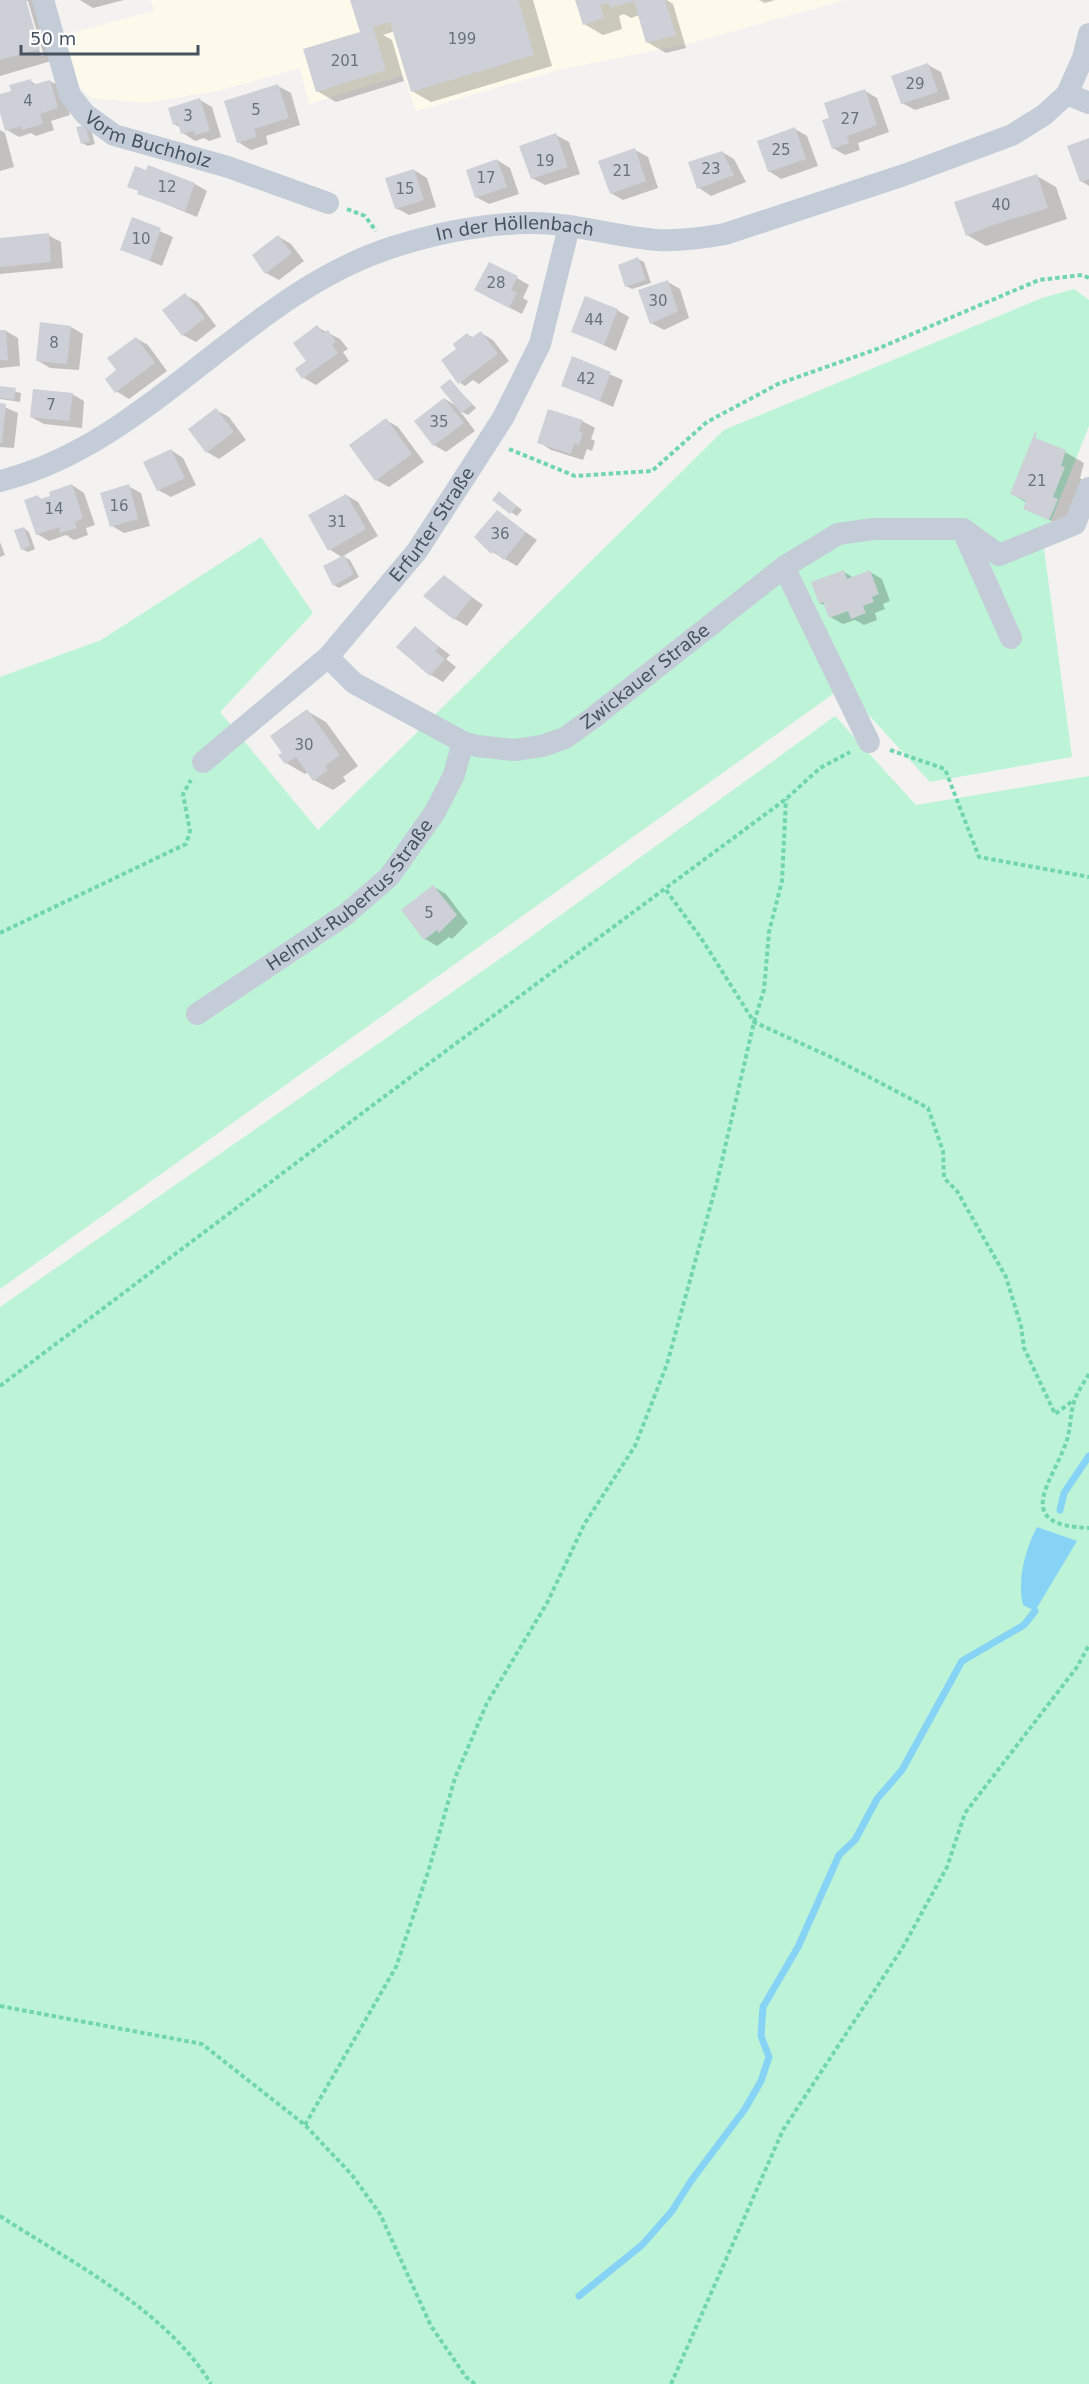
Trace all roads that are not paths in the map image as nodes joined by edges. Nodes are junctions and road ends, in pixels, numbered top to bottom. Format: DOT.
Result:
graph roads {
  1 [pos="43,0"];
  2 [pos="1089,34"];
  3 [pos="1067,94"];
  4 [pos="1089,103"];
  5 [pos="328,203"];
  6 [pos="569,227"];
  7 [pos="0,481"];
  8 [pos="1089,488"];
  9 [pos="963,530"];
  10 [pos="784,567"];
  11 [pos="1011,638"];
  12 [pos="328,657"];
  13 [pos="463,742"];
  14 [pos="869,742"];
  15 [pos="202,762"];
  16 [pos="197,1014"];
  1 -- 5 [label="street, Vorm Buchholz"];
  2 -- 3 [label="street"];
  3 -- 4 [label="street"];
  3 -- 6 [label="street, In der Höllenbach"];
  6 -- 7 [label="street, In der Höllenbach"];
  6 -- 12 [label="street, Erfurter Straße"];
  8 -- 9 [label="street"];
  9 -- 10 [label="street, Zwickauer Straße"];
  9 -- 11 [label="street"];
  10 -- 13 [label="street, Zwickauer Straße"];
  10 -- 14 [label="street"];
  12 -- 13 [label="street, Zwickauer Straße"];
  12 -- 15 [label="street, Erfurter Straße"];
  13 -- 16 [label="street, Helmut-Rubertus-Straße"];
}
